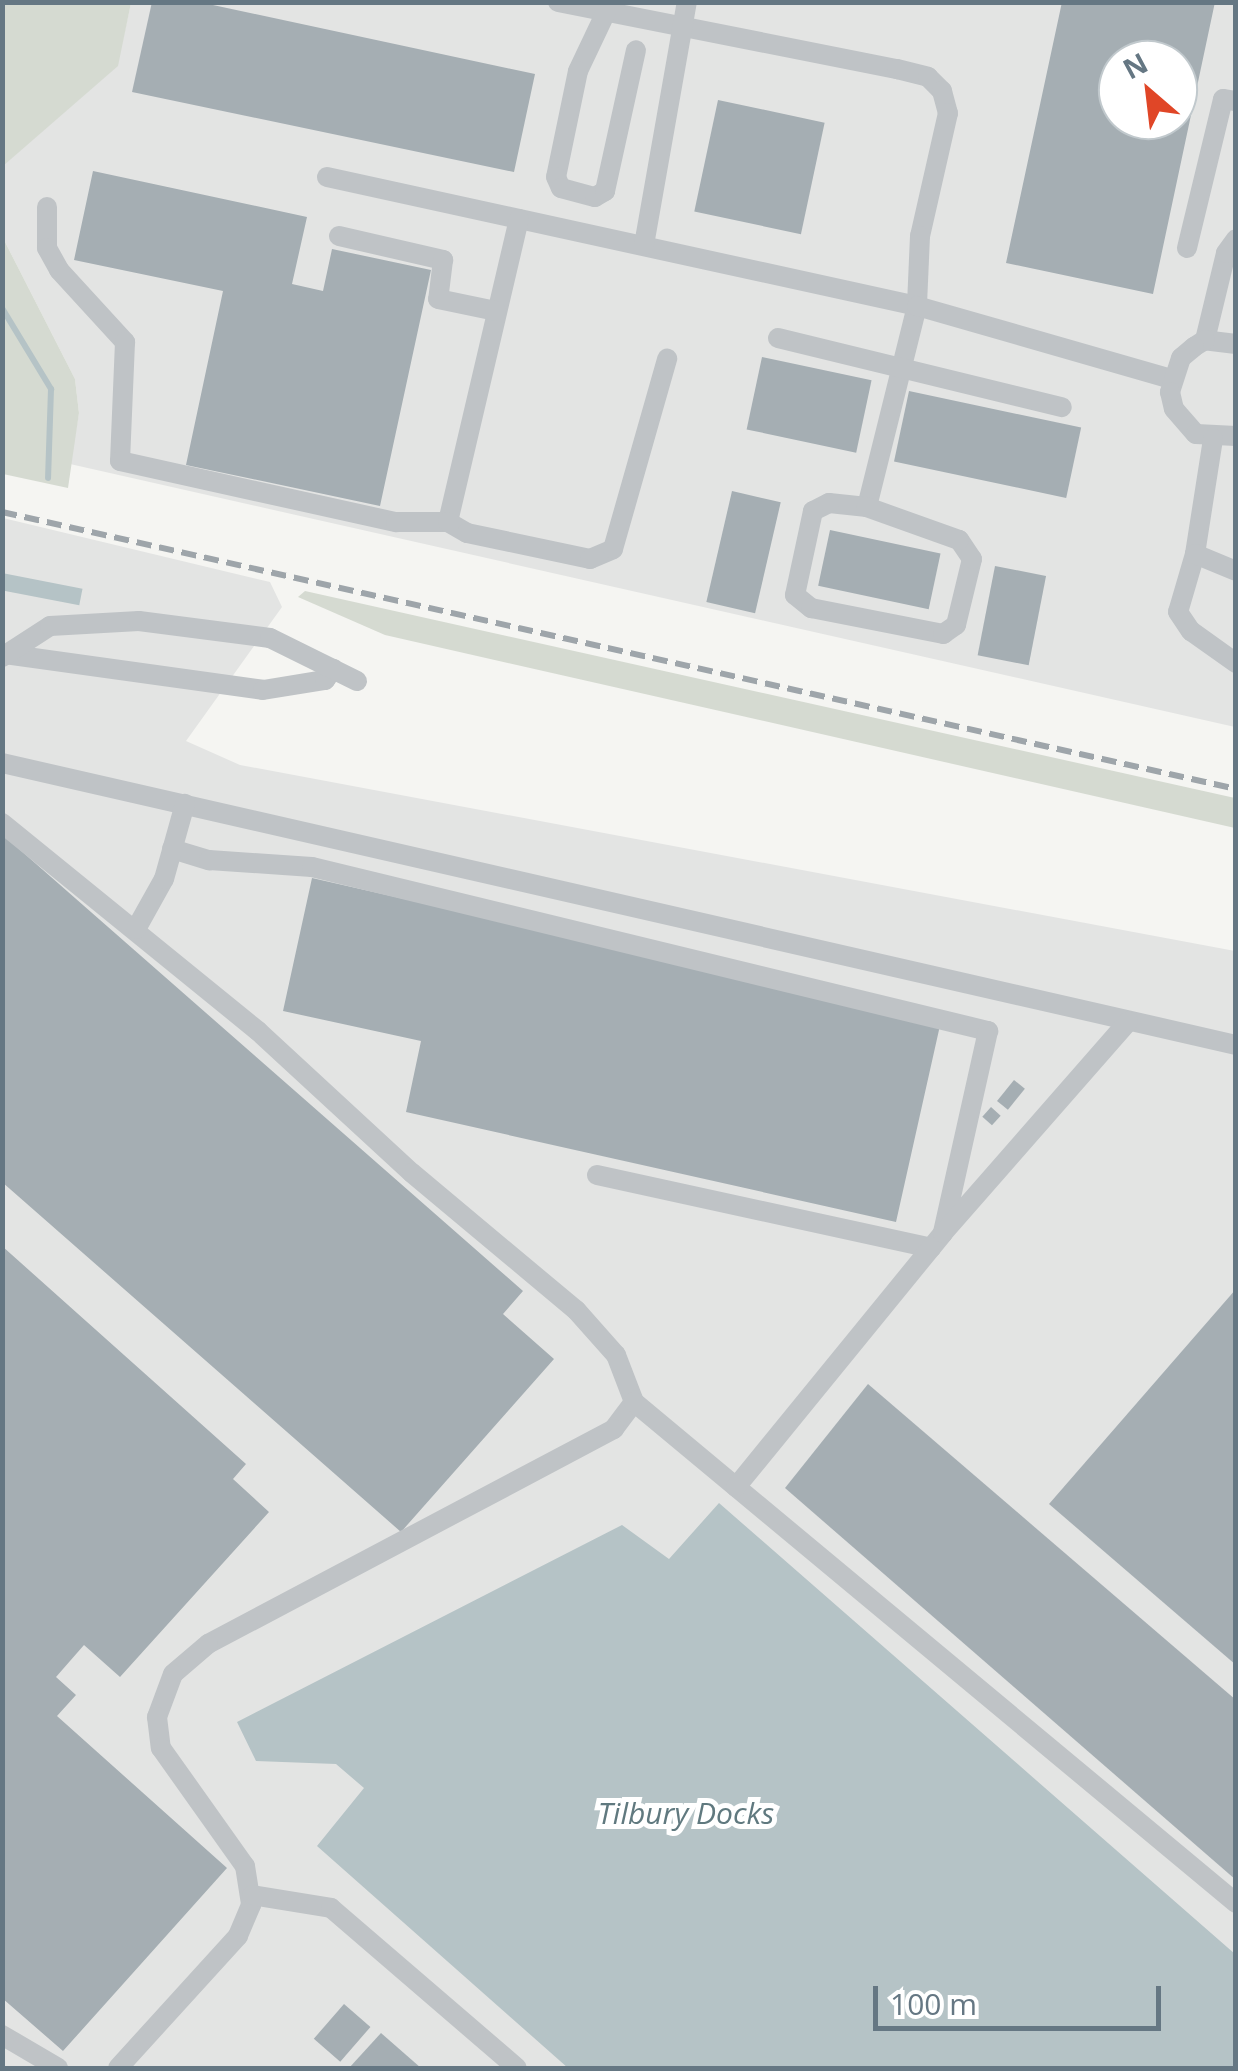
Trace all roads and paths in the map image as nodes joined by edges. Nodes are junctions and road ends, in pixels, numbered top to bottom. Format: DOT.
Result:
graph roads {
  1 [pos="558,2"];
  2 [pos="687,2"];
  3 [pos="606,12"];
  4 [pos="683,27"];
  5 [pos="636,50"];
  6 [pos="1236,101"];
  7 [pos="327,176"];
  8 [pos="48,207"];
  9 [pos="519,219"];
  10 [pos="339,236"];
  11 [pos="644,244"];
  12 [pos="1235,244"];
  13 [pos="1187,248"];
  14 [pos="916,306"];
  15 [pos="496,311"];
  16 [pos="778,338"];
  17 [pos="1205,340"];
  18 [pos="1236,344"];
  19 [pos="668,360"];
  20 [pos="898,371"];
  21 [pos="1172,379"];
  22 [pos="1062,407"];
  23 [pos="1236,436"];
  24 [pos="1212,439"];
  25 [pos="867,508"];
  26 [pos="448,522"];
  27 [pos="1193,560"];
  28 [pos="1236,572"];
  29 [pos="4,656"];
  30 [pos="1236,663"];
  31 [pos="333,669"];
  32 [pos="357,681"];
  33 [pos="2,763"];
  34 [pos="184,804"];
  35 [pos="2,823"];
  36 [pos="332,837"];
  37 [pos="172,849"];
  38 [pos="312,867"];
  39 [pos="136,929"];
  40 [pos="1128,1022"];
  41 [pos="1236,1045"];
  42 [pos="596,1175"];
  43 [pos="937,1240"];
  44 [pos="634,1402"];
  45 [pos="736,1487"];
  46 [pos="252,1895"];
  47 [pos="1236,1903"];
  48 [pos="2,2035"];
  49 [pos="58,2068"];
  50 [pos="118,2068"];
  51 [pos="517,2068"];
  1 -- 3 [label="street"];
  2 -- 4 [label="street"];
  3 -- 4 [label="street"];
  3 -- 5 [label="street"];
  4 -- 11 [label="street"];
  4 -- 14 [label="street"];
  6 -- 13 [label="street"];
  7 -- 9 [label="street"];
  8 -- 26 [label="street"];
  9 -- 11 [label="street"];
  9 -- 15 [label="street"];
  10 -- 15 [label="street"];
  11 -- 14 [label="street"];
  12 -- 17 [label="street"];
  14 -- 20 [label="street"];
  14 -- 21 [label="street"];
  15 -- 26 [label="street"];
  16 -- 20 [label="street"];
  17 -- 18 [label="street"];
  17 -- 21 [label="street"];
  19 -- 26 [label="street"];
  20 -- 22 [label="street"];
  20 -- 25 [label="street"];
  21 -- 24 [label="street"];
  23 -- 24 [label="street"];
  24 -- 27 [label="street"];
  25 -- 25 [label="street"];
  27 -- 28 [label="street"];
  27 -- 30 [label="street"];
  29 -- 31 [label="street"];
  29 -- 31 [label="street"];
  31 -- 32 [label="street"];
  33 -- 34 [label="street"];
  34 -- 36 [label="street"];
  34 -- 37 [label="street"];
  35 -- 39 [label="street"];
  36 -- 38 [label="street"];
  36 -- 40 [label="street"];
  37 -- 38 [label="street"];
  37 -- 39 [label="street"];
  38 -- 43 [label="street"];
  39 -- 44 [label="street"];
  40 -- 41 [label="street"];
  40 -- 43 [label="street"];
  42 -- 43 [label="street"];
  43 -- 45 [label="street"];
  44 -- 45 [label="street"];
  44 -- 46 [label="street"];
  45 -- 47 [label="street"];
  46 -- 50 [label="street"];
  46 -- 51 [label="street"];
  48 -- 49 [label="street"];
}
